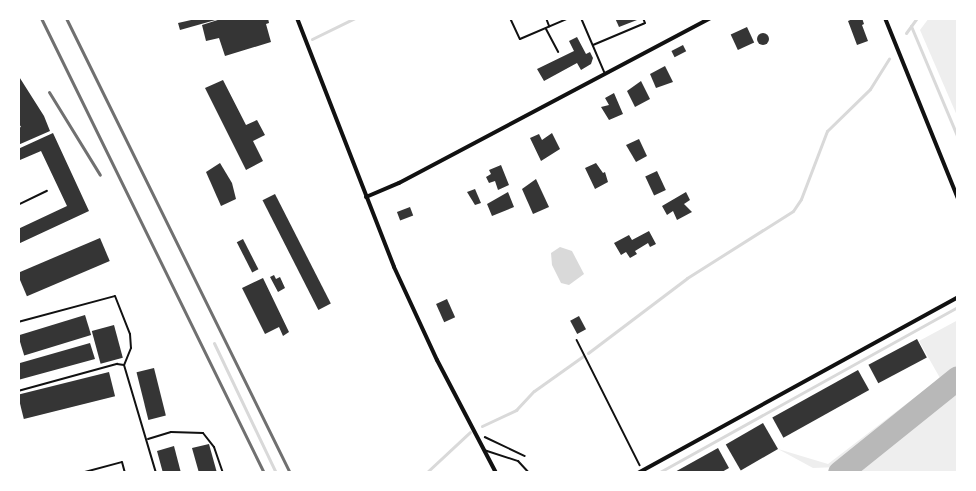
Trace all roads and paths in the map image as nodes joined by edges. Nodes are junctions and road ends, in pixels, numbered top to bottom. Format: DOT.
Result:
graph roads {
  1 [pos="297,18"];
  2 [pos="510,18"];
  3 [pos="546,18"];
  4 [pos="569,18"];
  5 [pos="581,18"];
  6 [pos="643,18"];
  7 [pos="710,18"];
  8 [pos="885,18"];
  9 [pos="548,28"];
  10 [pos="593,45"];
  11 [pos="558,52"];
  12 [pos="605,74"];
  13 [pos="47,191"];
  14 [pos="366,197"];
  15 [pos="958,199"];
  16 [pos="18,205"];
  17 [pos="958,297"];
  18 [pos="18,322"];
  19 [pos="577,340"];
  20 [pos="124,365"];
  21 [pos="18,391"];
  22 [pos="484,436"];
  23 [pos="147,439"];
  24 [pos="484,450"];
  25 [pos="525,456"];
  26 [pos="640,472"];
  27 [pos="81,473"];
  28 [pos="125,473"];
  29 [pos="156,473"];
  30 [pos="223,473"];
  31 [pos="496,473"];
  32 [pos="529,473"];
  1 -- 14 [label="street"];
  2 -- 9 [label="lane"];
  3 -- 9 [label="lane"];
  4 -- 9 [label="lane"];
  5 -- 10 [label="lane"];
  6 -- 10 [label="lane"];
  7 -- 12 [label="street"];
  8 -- 15 [label="street"];
  9 -- 11 [label="lane"];
  10 -- 12 [label="lane"];
  12 -- 14 [label="street"];
  13 -- 16 [label="path"];
  14 -- 24 [label="street"];
  17 -- 26 [label="street"];
  18 -- 20 [label="lane"];
  19 -- 26 [label="path"];
  20 -- 21 [label="lane"];
  20 -- 23 [label="lane"];
  22 -- 25 [label="path"];
  23 -- 29 [label="lane"];
  23 -- 30 [label="lane"];
  24 -- 31 [label="street"];
  24 -- 32 [label="lane"];
  27 -- 28 [label="lane"];
}
